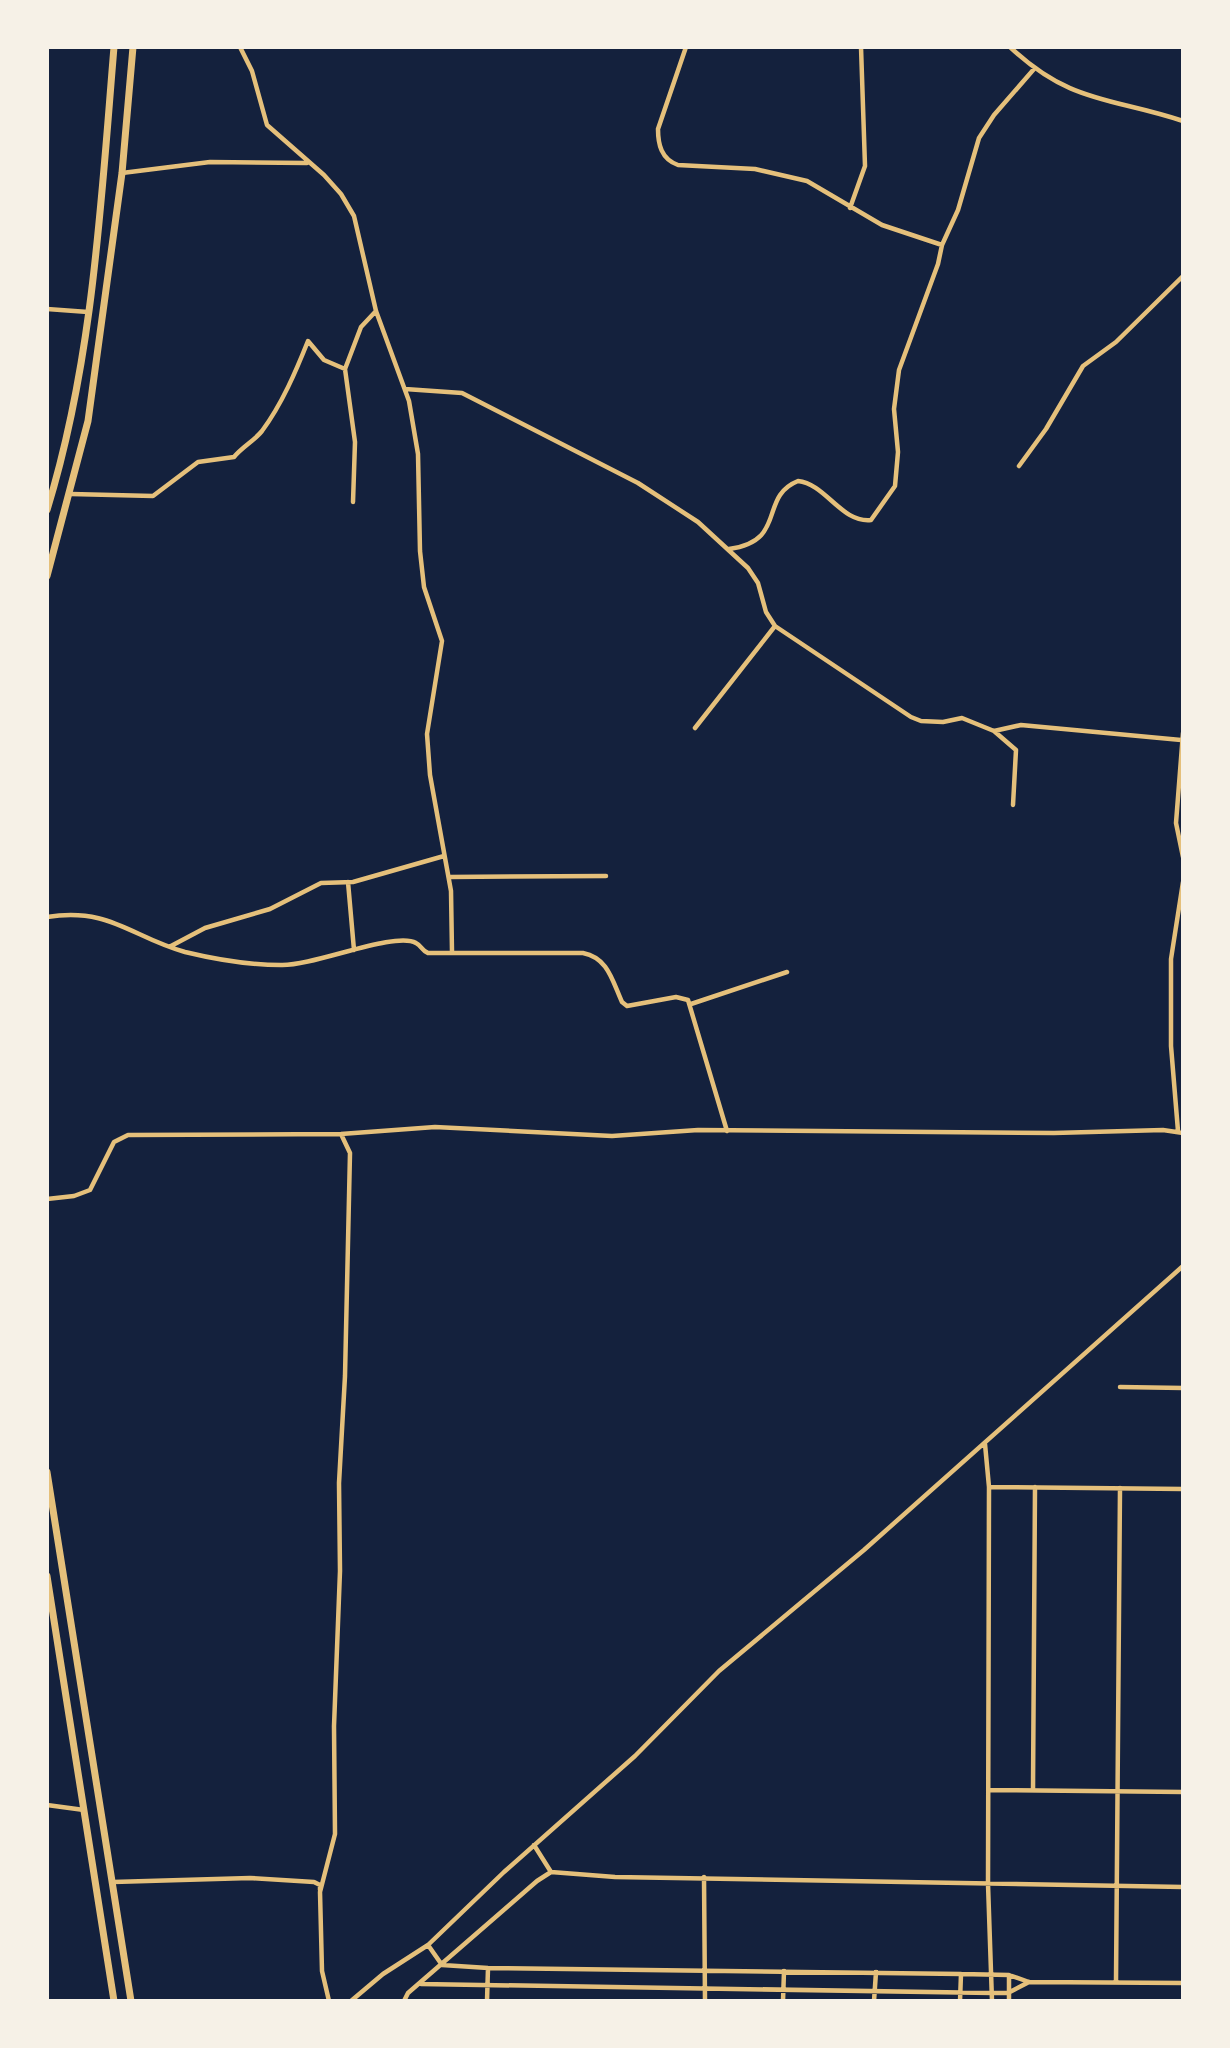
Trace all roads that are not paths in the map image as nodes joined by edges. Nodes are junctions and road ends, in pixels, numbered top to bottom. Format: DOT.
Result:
graph roads {
  1 [pos="114,47"];
  2 [pos="133,47"];
  3 [pos="240,47"];
  4 [pos="686,47"];
  5 [pos="861,47"];
  6 [pos="1010,47"];
  7 [pos="1034,69"];
  8 [pos="1183,121"];
  9 [pos="307,163"];
  10 [pos="122,173"];
  11 [pos="850,208"];
  12 [pos="942,245"];
  13 [pos="1183,276"];
  14 [pos="47,309"];
  15 [pos="376,311"];
  16 [pos="88,312"];
  17 [pos="345,369"];
  18 [pos="405,389"];
  19 [pos="1018,466"];
  20 [pos="71,494"];
  21 [pos="353,502"];
  22 [pos="47,510"];
  23 [pos="728,549"];
  24 [pos="47,576"];
  25 [pos="775,626"];
  26 [pos="695,728"];
  27 [pos="994,730"];
  28 [pos="1183,733"];
  29 [pos="1181,740"];
  30 [pos="1013,805"];
  31 [pos="1181,837"];
  32 [pos="444,856"];
  33 [pos="1183,857"];
  34 [pos="606,876"];
  35 [pos="449,877"];
  36 [pos="348,882"];
  37 [pos="1183,882"];
  38 [pos="47,918"];
  39 [pos="170,947"];
  40 [pos="354,950"];
  41 [pos="452,952"];
  42 [pos="787,972"];
  43 [pos="691,1004"];
  44 [pos="727,1130"];
  45 [pos="1181,1132"];
  46 [pos="341,1134"];
  47 [pos="47,1199"];
  48 [pos="1183,1266"];
  49 [pos="1120,1387"];
  50 [pos="1183,1388"];
  51 [pos="985,1443"];
  52 [pos="47,1472"];
  53 [pos="989,1487"];
  54 [pos="1035,1488"];
  55 [pos="1119,1488"];
  56 [pos="1183,1489"];
  57 [pos="47,1576"];
  58 [pos="990,1790"];
  59 [pos="1033,1790"];
  60 [pos="1119,1791"];
  61 [pos="1183,1792"];
  62 [pos="47,1805"];
  63 [pos="84,1810"];
  64 [pos="534,1846"];
  65 [pos="551,1872"];
  66 [pos="704,1877"];
  67 [pos="113,1882"];
  68 [pos="988,1884"];
  69 [pos="1118,1886"];
  70 [pos="1183,1887"];
  71 [pos="320,1892"];
  72 [pos="428,1945"];
  73 [pos="442,1965"];
  74 [pos="488,1968"];
  75 [pos="706,1970"];
  76 [pos="784,1971"];
  77 [pos="876,1972"];
  78 [pos="961,1974"];
  79 [pos="992,1975"];
  80 [pos="1009,1975"];
  81 [pos="1030,1982"];
  82 [pos="1116,1982"];
  83 [pos="1183,1983"];
  84 [pos="420,1984"];
  85 [pos="487,1986"];
  86 [pos="705,1988"];
  87 [pos="783,1989"];
  88 [pos="874,1992"];
  89 [pos="960,1992"];
  90 [pos="992,1993"];
  91 [pos="1008,1993"];
  92 [pos="114,2001"];
  93 [pos="131,2001"];
  94 [pos="329,2001"];
  95 [pos="351,2001"];
  96 [pos="404,2001"];
  97 [pos="487,2001"];
  98 [pos="705,2001"];
  99 [pos="783,2001"];
  100 [pos="874,2001"];
  101 [pos="960,2001"];
  102 [pos="992,2001"];
  103 [pos="1009,2001"];
  1 -- 16 [label="main road"];
  2 -- 10 [label="main road"];
  3 -- 9 [label="street"];
  4 -- 11 [label="street"];
  5 -- 11 [label="street"];
  6 -- 7 [label="street"];
  7 -- 8 [label="street"];
  7 -- 12 [label="street"];
  9 -- 10 [label="street"];
  9 -- 15 [label="street"];
  10 -- 20 [label="main road"];
  11 -- 12 [label="street"];
  12 -- 23 [label="street"];
  13 -- 19 [label="street"];
  14 -- 16 [label="street"];
  15 -- 17 [label="street"];
  15 -- 18 [label="street"];
  16 -- 22 [label="main road"];
  17 -- 20 [label="street"];
  17 -- 21 [label="street"];
  18 -- 23 [label="street"];
  18 -- 32 [label="street"];
  20 -- 24 [label="main road"];
  23 -- 25 [label="street"];
  25 -- 26 [label="street"];
  25 -- 27 [label="street"];
  27 -- 29 [label="street"];
  27 -- 30 [label="street"];
  28 -- 29 [label="street"];
  29 -- 31 [label="street"];
  31 -- 33 [label="street"];
  32 -- 35 [label="street"];
  32 -- 36 [label="street"];
  34 -- 35 [label="street"];
  35 -- 41 [label="street"];
  36 -- 39 [label="street"];
  36 -- 40 [label="street"];
  37 -- 45 [label="street"];
  38 -- 39 [label="street"];
  39 -- 40 [label="street"];
  40 -- 41 [label="street"];
  41 -- 43 [label="street"];
  42 -- 43 [label="street"];
  43 -- 44 [label="street"];
  44 -- 45 [label="street"];
  44 -- 46 [label="street"];
  46 -- 47 [label="street"];
  46 -- 71 [label="street"];
  48 -- 51 [label="street"];
  49 -- 50 [label="street"];
  51 -- 53 [label="street"];
  51 -- 64 [label="street"];
  52 -- 67 [label="main road"];
  53 -- 54 [label="street"];
  53 -- 58 [label="street"];
  54 -- 55 [label="street"];
  54 -- 59 [label="street"];
  55 -- 56 [label="street"];
  55 -- 60 [label="street"];
  57 -- 63 [label="main road"];
  58 -- 59 [label="street"];
  58 -- 68 [label="street"];
  59 -- 60 [label="street"];
  60 -- 61 [label="street"];
  60 -- 69 [label="street"];
  62 -- 63 [label="street"];
  63 -- 92 [label="main road"];
  64 -- 65 [label="street"];
  64 -- 72 [label="street"];
  65 -- 66 [label="street"];
  65 -- 73 [label="street"];
  66 -- 68 [label="street"];
  66 -- 75 [label="street"];
  67 -- 71 [label="street"];
  67 -- 93 [label="main road"];
  68 -- 69 [label="street"];
  68 -- 79 [label="street"];
  69 -- 70 [label="street"];
  69 -- 82 [label="street"];
  71 -- 94 [label="street"];
  72 -- 73 [label="street"];
  72 -- 95 [label="street"];
  73 -- 74 [label="street"];
  73 -- 84 [label="street"];
  74 -- 75 [label="street"];
  74 -- 85 [label="street"];
  75 -- 76 [label="street"];
  75 -- 86 [label="street"];
  76 -- 77 [label="street"];
  76 -- 87 [label="street"];
  77 -- 78 [label="street"];
  77 -- 88 [label="street"];
  78 -- 79 [label="street"];
  78 -- 89 [label="street"];
  79 -- 80 [label="street"];
  79 -- 90 [label="street"];
  80 -- 81 [label="street"];
  80 -- 91 [label="street"];
  81 -- 82 [label="street"];
  81 -- 91 [label="street"];
  82 -- 83 [label="street"];
  84 -- 85 [label="street"];
  84 -- 96 [label="street"];
  85 -- 86 [label="street"];
  85 -- 97 [label="street"];
  86 -- 87 [label="street"];
  86 -- 98 [label="street"];
  87 -- 88 [label="street"];
  87 -- 99 [label="street"];
  88 -- 89 [label="street"];
  88 -- 100 [label="street"];
  89 -- 90 [label="street"];
  89 -- 101 [label="street"];
  90 -- 91 [label="street"];
  90 -- 102 [label="street"];
  91 -- 103 [label="street"];
}
